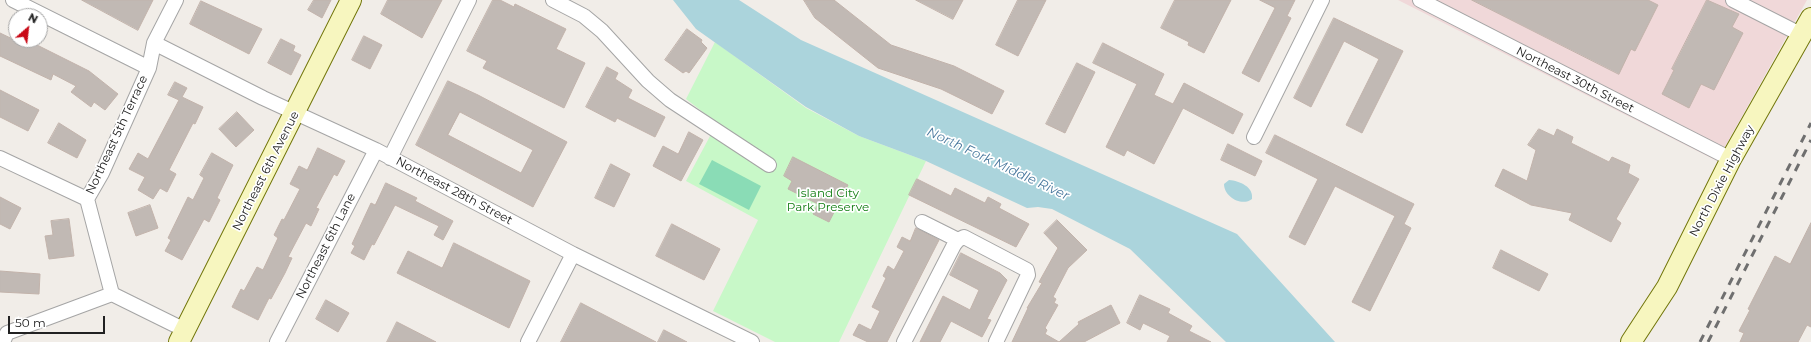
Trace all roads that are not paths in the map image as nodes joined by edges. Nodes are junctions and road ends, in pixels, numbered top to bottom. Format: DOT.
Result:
graph roads {
  1 [pos="13,0"];
  2 [pos="176,0"];
  3 [pos="351,0"];
  4 [pos="469,0"];
  5 [pos="553,0"];
  6 [pos="1322,0"];
  7 [pos="1420,0"];
  8 [pos="1733,0"];
  9 [pos="1806,27"];
  10 [pos="154,43"];
  11 [pos="149,68"];
  12 [pos="296,112"];
  13 [pos="1254,137"];
  14 [pos="376,150"];
  15 [pos="0,158"];
  16 [pos="390,158"];
  17 [pos="1731,159"];
  18 [pos="769,165"];
  19 [pos="87,199"];
  20 [pos="922,222"];
  21 [pos="958,240"];
  22 [pos="574,254"];
  23 [pos="112,294"];
  24 [pos="3,335"];
  25 [pos="182,336"];
  26 [pos="277,342"];
  27 [pos="528,342"];
  28 [pos="752,342"];
  29 [pos="904,342"];
  30 [pos="996,342"];
  31 [pos="1631,342"];
  1 -- 11 [label="street"];
  2 -- 10 [label="street, Northeast 5th Terrace"];
  3 -- 12 [label="street, Northeast 6th Avenue"];
  4 -- 16 [label="street"];
  5 -- 18 [label="street"];
  6 -- 13 [label="street"];
  7 -- 17 [label="street, Northeast 30th Street"];
  8 -- 9 [label="street"];
  9 -- 17 [label="street, North Dixie Highway"];
  10 -- 11 [label="street, Northeast 5th Terrace"];
  10 -- 12 [label="street, Northeast 28th Street"];
  11 -- 19 [label="street, Northeast 5th Terrace"];
  12 -- 14 [label="street, Northeast 28th Street"];
  12 -- 25 [label="street, Northeast 6th Avenue"];
  14 -- 16 [label="street, Northeast 28th Street"];
  14 -- 26 [label="street, Northeast 6th Lane"];
  15 -- 19 [label="street"];
  16 -- 22 [label="street, Northeast 28th Street"];
  17 -- 31 [label="street, North Dixie Highway"];
  19 -- 23 [label="street, Northeast 5th Terrace"];
  20 -- 21 [label="street"];
  21 -- 29 [label="street"];
  21 -- 30 [label="street"];
  22 -- 27 [label="street"];
  22 -- 28 [label="street, Northeast 28th Street"];
  23 -- 24 [label="street"];
  23 -- 25 [label="street"];
}
